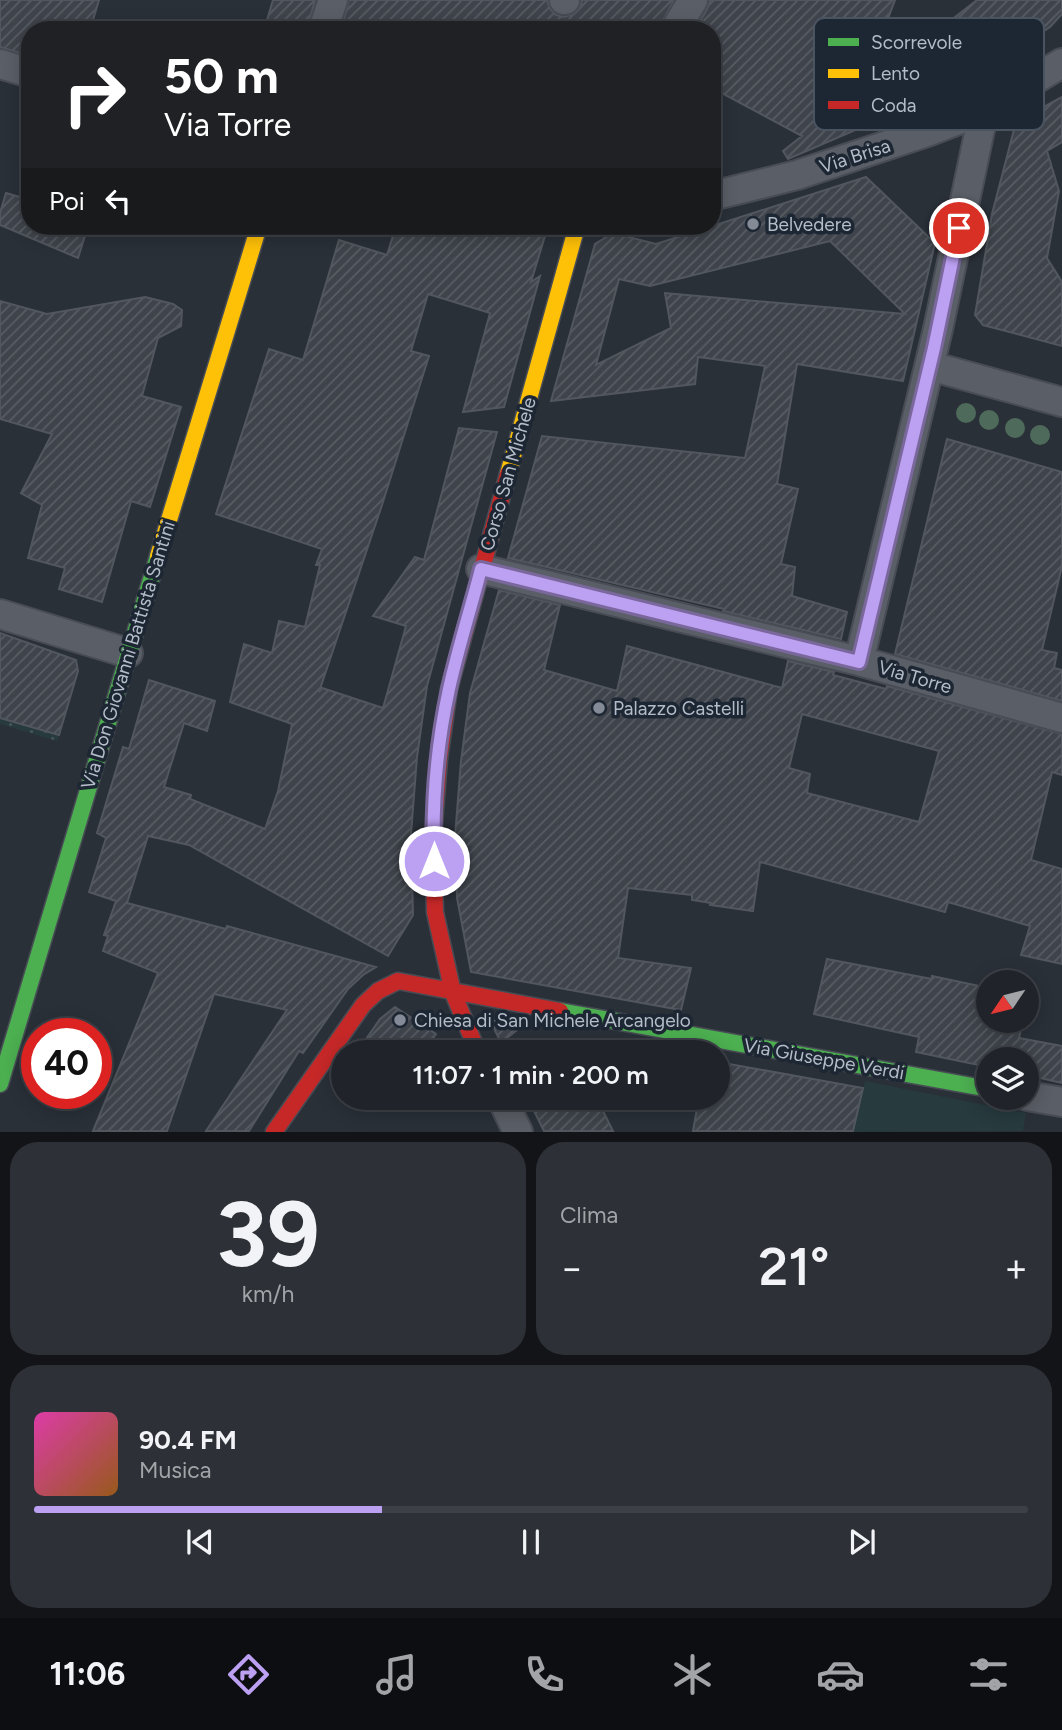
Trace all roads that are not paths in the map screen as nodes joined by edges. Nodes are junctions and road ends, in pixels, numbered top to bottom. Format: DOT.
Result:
graph roads {
  1 [pos="333,0"];
  2 [pos="693,0"];
  3 [pos="326,21"];
  4 [pos="680,21"];
  5 [pos="1062,63"];
  6 [pos="0,64"];
  7 [pos="21,71"];
  8 [pos="1044,74"];
  9 [pos="929,130"];
  10 [pos="980,130"];
  11 [pos="721,194"];
  12 [pos="256,235"];
  13 [pos="574,235"];
  14 [pos="930,366"];
  15 [pos="1062,402"];
  16 [pos="481,569"];
  17 [pos="0,614"];
  18 [pos="128,653"];
  19 [pos="859,662"];
  20 [pos="1062,719"];
  21 [pos="453,993"];
  22 [pos="473,1040"];
  23 [pos="0,1084"];
  24 [pos="976,1087"];
  25 [pos="1039,1098"];
  26 [pos="1062,1102"];
  27 [pos="507,1110"];
  28 [pos="274,1132"];
  29 [pos="518,1132"];
  1 -- 3 [label="street"];
  2 -- 4 [label="street"];
  5 -- 8 [label="street, Via Brisa"];
  6 -- 7 [label="street"];
  9 -- 11 [label="street, Via Brisa"];
  10 -- 14 [label="street"];
  12 -- 18 [label="street, Via Don Giovanni Battista Santini"];
  13 -- 16 [label="street, Corso San Michele"];
  14 -- 15 [label="street"];
  14 -- 19 [label="street"];
  16 -- 19 [label="street, Via Torre"];
  16 -- 21 [label="street, Corso San Michele"];
  17 -- 18 [label="street"];
  18 -- 23 [label="street, Via Don Giovanni Battista Santini"];
  19 -- 20 [label="street, Via Torre"];
  21 -- 22 [label="street, Corso San Michele"];
  21 -- 24 [label="street, Via Giuseppe Verdi"];
  21 -- 28 [label="street, Via Giuseppe Verdi"];
  25 -- 26 [label="street"];
  27 -- 29 [label="street"];
}
